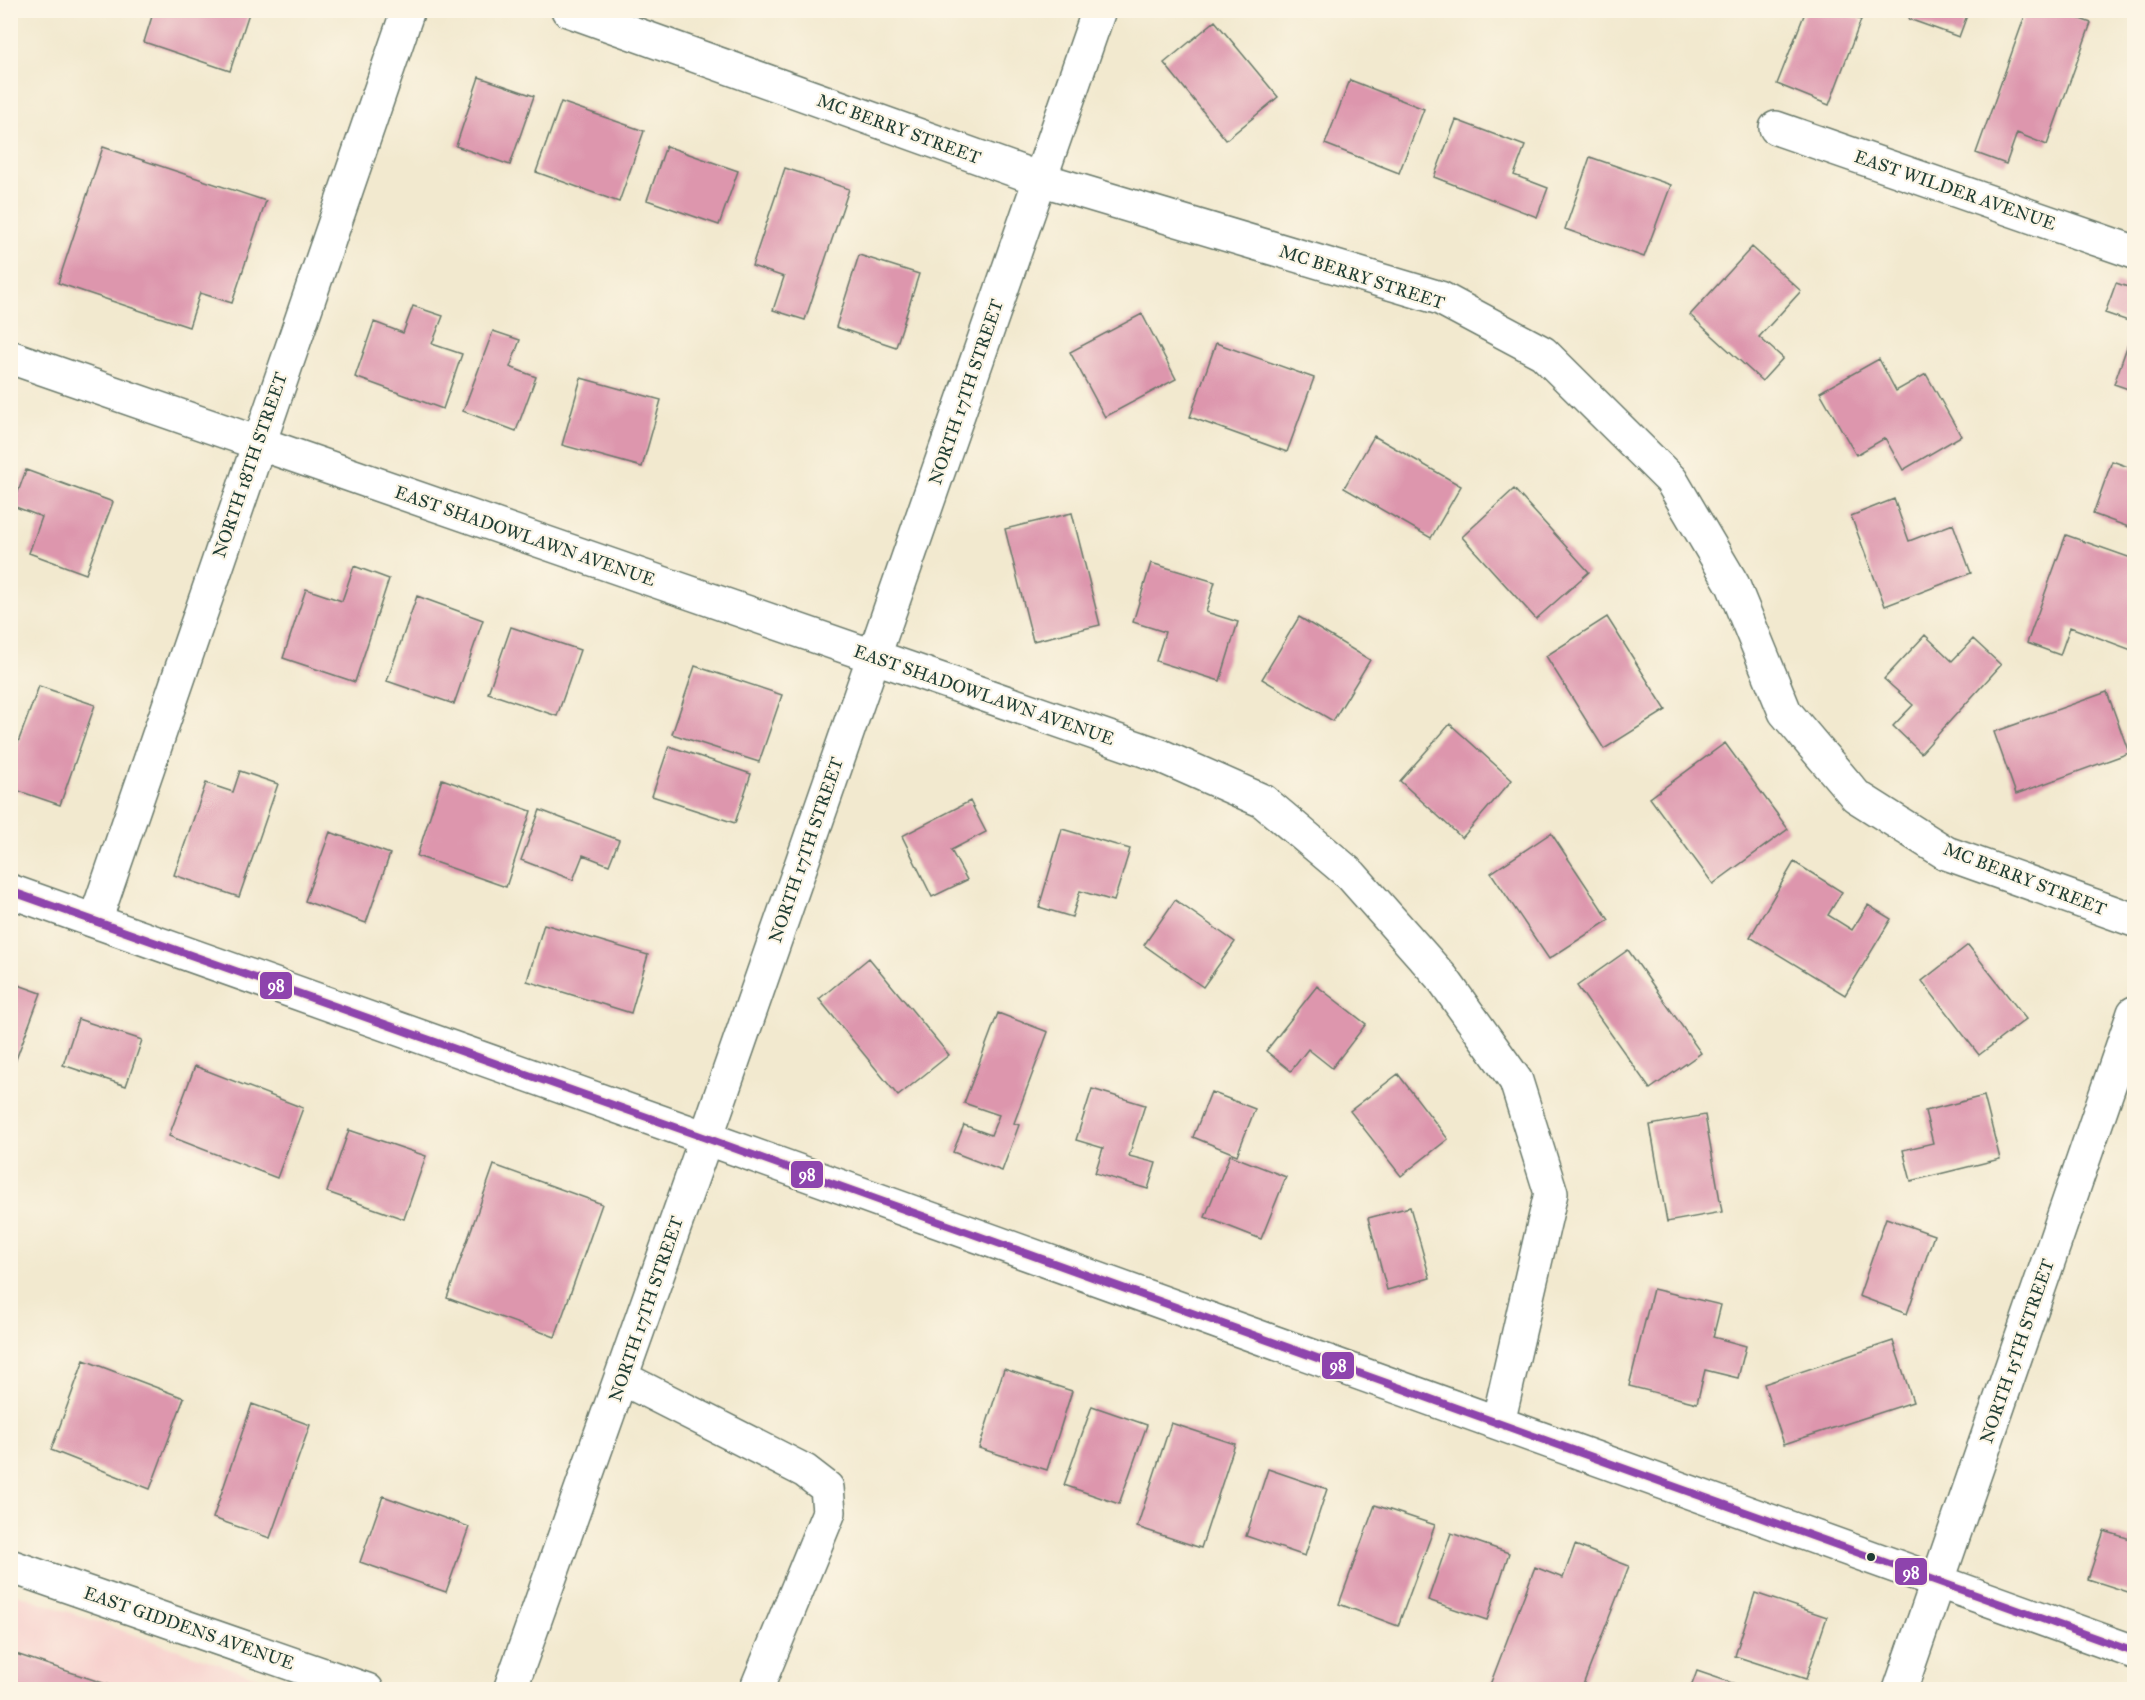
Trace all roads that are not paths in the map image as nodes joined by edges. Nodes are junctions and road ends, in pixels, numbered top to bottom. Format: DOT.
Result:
graph roads {
  1 [pos="408,10"];
  2 [pos="568,10"];
  3 [pos="1099,10"];
  4 [pos="1776,128"];
  5 [pos="1040,179"];
  6 [pos="2134,252"];
  7 [pos="10,357"];
  8 [pos="258,442"];
  9 [pos="872,657"];
  10 [pos="10,891"];
  11 [pos="2134,920"];
  12 [pos="95,921"];
  13 [pos="2134,1013"];
  14 [pos="706,1138"];
  15 [pos="622,1378"];
  16 [pos="1498,1423"];
  17 [pos="10,1566"];
  18 [pos="1937,1582"];
  19 [pos="2134,1652"];
  20 [pos="367,1689"];
  21 [pos="510,1689"];
  22 [pos="756,1689"];
  23 [pos="1900,1689"];
  1 -- 8 [label="street, NORTH 18TH STREET"];
  2 -- 5 [label="street, MC BERRY STREET"];
  3 -- 5 [label="street, NORTH 17TH STREET"];
  4 -- 6 [label="street, EAST WILDER AVENUE"];
  5 -- 9 [label="street, NORTH 17TH STREET"];
  5 -- 11 [label="street, MC BERRY STREET"];
  7 -- 8 [label="street, EAST SHADOWLAWN AVENUE"];
  8 -- 9 [label="street, EAST SHADOWLAWN AVENUE"];
  8 -- 12 [label="street, NORTH 18TH STREET"];
  9 -- 14 [label="street, NORTH 17TH STREET"];
  9 -- 16 [label="street, EAST SHADOWLAWN AVENUE"];
  10 -- 12 [label="street"];
  12 -- 14 [label="street"];
  13 -- 18 [label="street, NORTH 15TH STREET"];
  14 -- 15 [label="street, NORTH 17TH STREET"];
  14 -- 16 [label="street"];
  15 -- 21 [label="street, NORTH 17TH STREET"];
  15 -- 22 [label="street"];
  16 -- 18 [label="street"];
  17 -- 20 [label="street, EAST GIDDENS AVENUE"];
  18 -- 19 [label="street"];
  18 -- 23 [label="street, NORTH 15TH STREET"];
}
